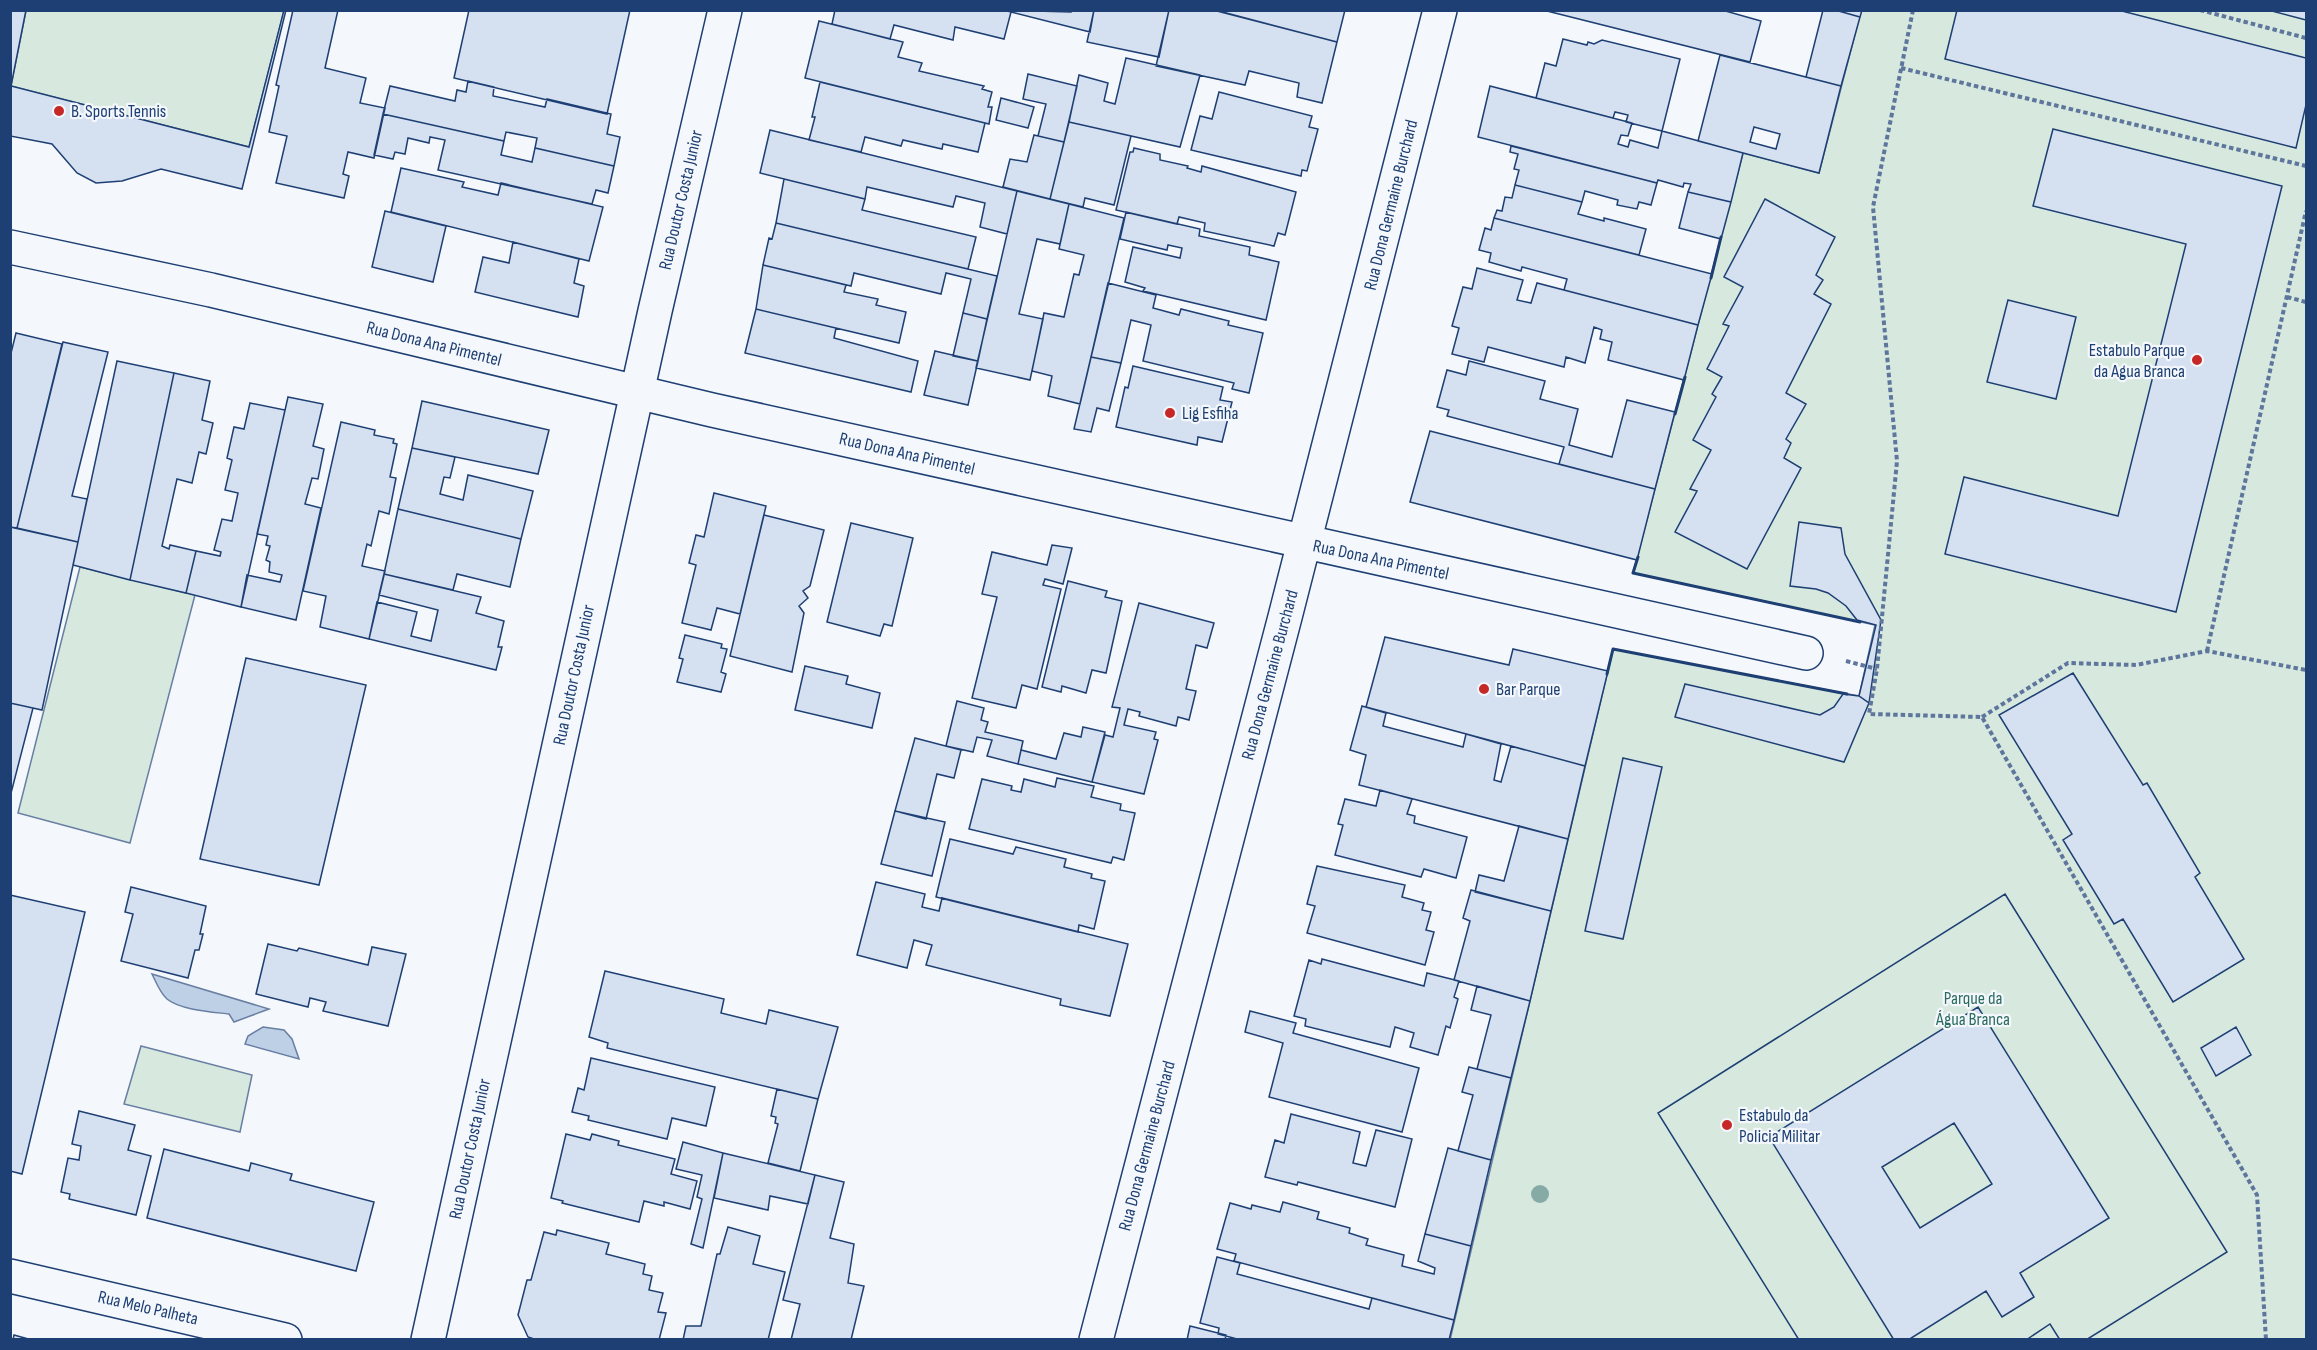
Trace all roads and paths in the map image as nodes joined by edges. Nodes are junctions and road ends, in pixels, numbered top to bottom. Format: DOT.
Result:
graph roads {
  1 [pos="725,10"];
  2 [pos="1440,10"];
  3 [pos="1913,10"];
  4 [pos="2200,10"];
  5 [pos="2307,38"];
  6 [pos="1901,68"];
  7 [pos="2307,166"];
  8 [pos="2307,211"];
  9 [pos="10,248"];
  10 [pos="2287,297"];
  11 [pos="2307,302"];
  12 [pos="637,393"];
  13 [pos="1304,543"];
  14 [pos="2207,651"];
  15 [pos="1806,653"];
  16 [pos="2307,670"];
  17 [pos="1982,717"];
  18 [pos="10,1276"];
  19 [pos="285,1340"];
  20 [pos="428,1340"];
  21 [pos="1096,1340"];
  22 [pos="2266,1340"];
  1 -- 12 [label="street, Rua Doutor Costa Junior"];
  2 -- 13 [label="street, Rua Dona Germaine Burchard"];
  3 -- 6 [label="path"];
  4 -- 5 [label="path"];
  6 -- 7 [label="path"];
  6 -- 17 [label="path"];
  8 -- 10 [label="path"];
  9 -- 12 [label="street, Rua Dona Ana Pimentel"];
  10 -- 11 [label="path"];
  10 -- 14 [label="path"];
  12 -- 13 [label="street, Rua Dona Ana Pimentel"];
  12 -- 20 [label="street, Rua Doutor Costa Junior"];
  13 -- 15 [label="street, Rua Dona Ana Pimentel"];
  13 -- 21 [label="street, Rua Dona Germaine Burchard"];
  14 -- 16 [label="path"];
  14 -- 17 [label="path"];
  17 -- 22 [label="path"];
  18 -- 19 [label="street, Rua Melo Palheta"];
}
